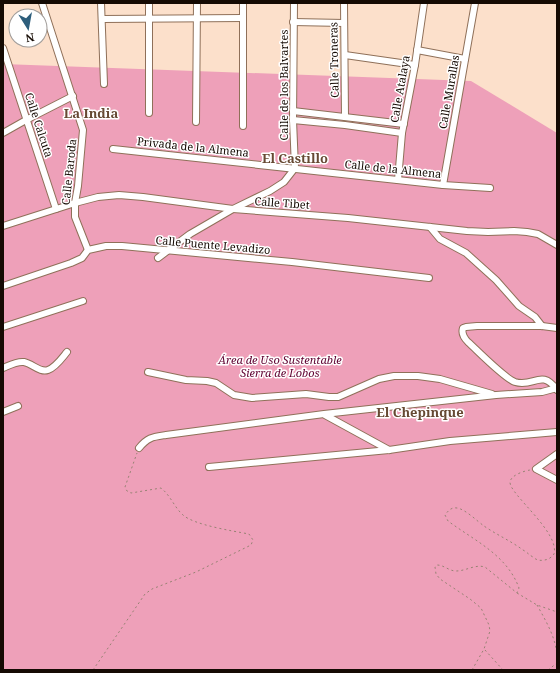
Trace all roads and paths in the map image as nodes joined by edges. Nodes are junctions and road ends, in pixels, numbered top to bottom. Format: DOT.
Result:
graph roads {
  1 [pos="42,3"];
  2 [pos="101,3"];
  3 [pos="149,3"];
  4 [pos="197,3"];
  5 [pos="243,3"];
  6 [pos="294,3"];
  7 [pos="344,3"];
  8 [pos="424,3"];
  9 [pos="474,3"];
  10 [pos="243,18"];
  11 [pos="102,19"];
  12 [pos="149,19"];
  13 [pos="197,19"];
  14 [pos="294,22"];
  15 [pos="344,23"];
  16 [pos="3,48"];
  17 [pos="417,50"];
  18 [pos="345,55"];
  19 [pos="465,59"];
  20 [pos="415,65"];
  21 [pos="104,84"];
  22 [pos="73,96"];
  23 [pos="293,111"];
  24 [pos="149,113"];
  25 [pos="345,116"];
  26 [pos="26,120"];
  27 [pos="293,120"];
  28 [pos="196,122"];
  29 [pos="404,124"];
  30 [pos="243,126"];
  31 [pos="3,132"];
  32 [pos="402,133"];
  33 [pos="113,149"];
  34 [pos="295,168"];
  35 [pos="398,180"];
  36 [pos="443,185"];
  37 [pos="490,188"];
  38 [pos="75,203"];
  39 [pos="56,209"];
  40 [pos="234,210"];
  41 [pos="4,224"];
  42 [pos="430,228"];
  43 [pos="557,245"];
  44 [pos="88,250"];
  45 [pos="168,251"];
  46 [pos="158,258"];
  47 [pos="428,278"];
  48 [pos="3,286"];
  49 [pos="83,301"];
  50 [pos="542,326"];
  51 [pos="3,327"];
  52 [pos="557,328"];
  53 [pos="67,352"];
  54 [pos="3,368"];
  55 [pos="148,372"];
  56 [pos="557,389"];
  57 [pos="496,396"];
  58 [pos="18,406"];
  59 [pos="3,412"];
  60 [pos="324,414"];
  61 [pos="557,432"];
  62 [pos="139,448"];
  63 [pos="388,450"];
  64 [pos="557,454"];
  65 [pos="209,467"];
  66 [pos="536,469"];
  67 [pos="557,480"];
  68 [pos="517,593"];
  69 [pos="537,605"];
  70 [pos="557,612"];
  71 [pos="484,649"];
  72 [pos="557,656"];
  73 [pos="557,663"];
  74 [pos="93,670"];
  75 [pos="472,670"];
  76 [pos="503,670"];
  77 [pos="548,670"];
  1 -- 22 [label="street, Calle Baroda"];
  2 -- 11 [label="street"];
  3 -- 12 [label="street"];
  4 -- 13 [label="street"];
  5 -- 10 [label="street"];
  6 -- 14 [label="street, Calle de los Balvartes"];
  7 -- 15 [label="street, Calle Troneras"];
  8 -- 17 [label="street, Calle Atalaya"];
  9 -- 19 [label="street, Calle Murallas"];
  10 -- 13 [label="street"];
  10 -- 30 [label="street"];
  11 -- 12 [label="street"];
  11 -- 21 [label="street"];
  12 -- 13 [label="street"];
  12 -- 24 [label="street"];
  13 -- 28 [label="street"];
  14 -- 15 [label="street"];
  14 -- 23 [label="street, Calle de los Balvartes"];
  15 -- 18 [label="street, Calle Troneras"];
  16 -- 26 [label="street, Calle Calcuta"];
  17 -- 19 [label="street"];
  17 -- 20 [label="street, Calle Atalaya"];
  18 -- 20 [label="street"];
  18 -- 25 [label="street, Calle Troneras"];
  19 -- 36 [label="street, Calle Murallas"];
  20 -- 29 [label="street, Calle Atalaya"];
  22 -- 26 [label="street"];
  22 -- 38 [label="street, Calle Baroda"];
  23 -- 25 [label="street"];
  23 -- 27 [label="street, Calle de los Balvartes"];
  25 -- 29 [label="street"];
  26 -- 31 [label="street"];
  26 -- 39 [label="street, Calle Calcuta"];
  27 -- 32 [label="street"];
  27 -- 34 [label="street, Calle de los Balvartes"];
  29 -- 32 [label="street, Calle Atalaya"];
  32 -- 35 [label="street, Calle Atalaya"];
  33 -- 34 [label="street, Privada de la Almena"];
  34 -- 35 [label="street, Calle de la Almena"];
  34 -- 40 [label="street"];
  35 -- 36 [label="street, Calle de la Almena"];
  36 -- 37 [label="street, Calle de la Almena"];
  38 -- 39 [label="street, Calle Tibet"];
  38 -- 40 [label="street, Calle Tibet"];
  38 -- 44 [label="street, Calle Baroda"];
  39 -- 41 [label="street, Calle Tibet"];
  40 -- 42 [label="street, Calle Tibet"];
  40 -- 45 [label="street"];
  42 -- 43 [label="street, Calle Tibet"];
  42 -- 50 [label="street"];
  44 -- 45 [label="street, Calle Puente Levadizo"];
  44 -- 48 [label="street, Calle Puente Levadizo"];
  45 -- 46 [label="street"];
  45 -- 47 [label="street, Calle Puente Levadizo"];
  49 -- 51 [label="street"];
  50 -- 52 [label="street"];
  50 -- 56 [label="street"];
  53 -- 54 [label="street"];
  55 -- 57 [label="street"];
  56 -- 57 [label="street"];
  57 -- 60 [label="street"];
  58 -- 59 [label="street"];
  60 -- 62 [label="street"];
  60 -- 63 [label="street"];
  61 -- 63 [label="street"];
  62 -- 74 [label="path"];
  63 -- 65 [label="street"];
  64 -- 66 [label="street"];
  66 -- 67 [label="street"];
  66 -- 68 [label="path"];
  68 -- 69 [label="path"];
  68 -- 71 [label="path"];
  69 -- 70 [label="path"];
  69 -- 72 [label="path"];
  71 -- 75 [label="path"];
  71 -- 76 [label="path"];
  73 -- 77 [label="path"];
}
